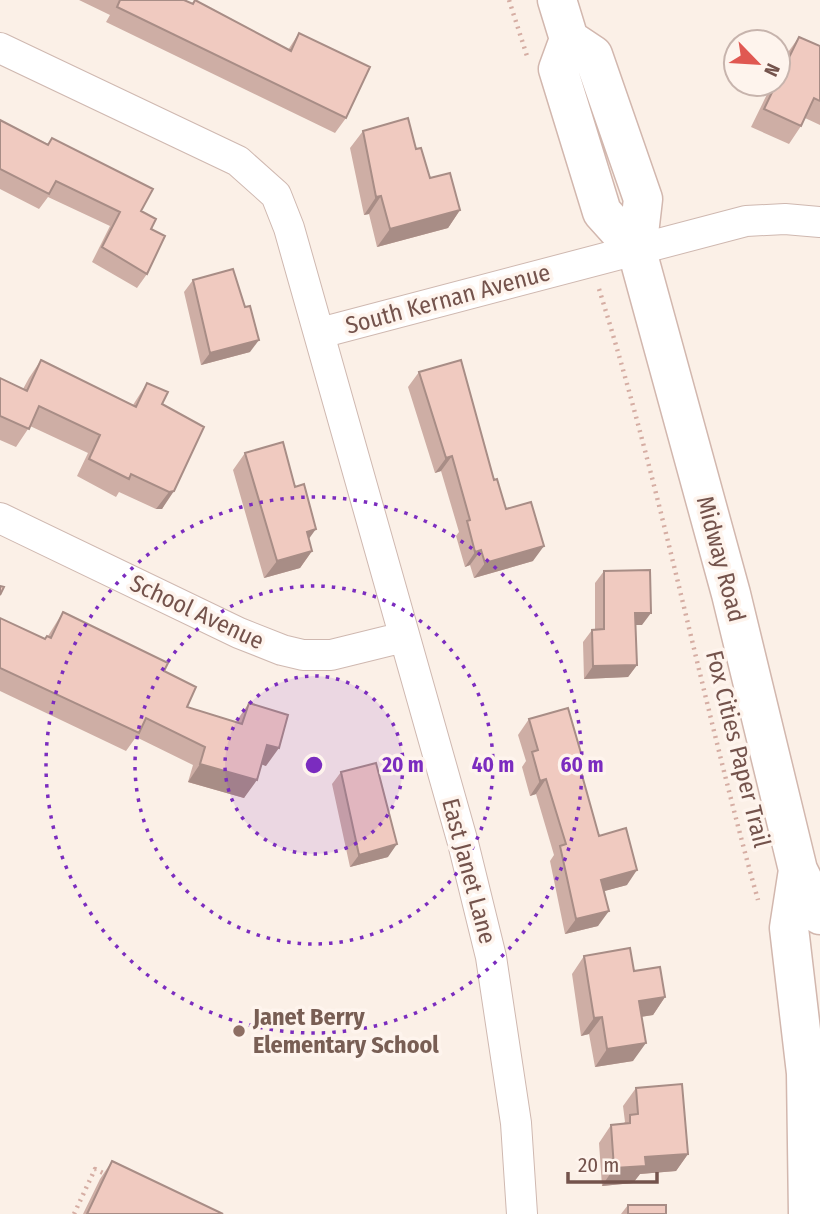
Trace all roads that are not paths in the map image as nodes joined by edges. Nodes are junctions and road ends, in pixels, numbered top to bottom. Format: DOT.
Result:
graph roads {
  1 [pos="557,0"];
  2 [pos="0,48"];
  3 [pos="820,222"];
  4 [pos="637,251"];
  5 [pos="320,333"];
  6 [pos="0,519"];
  7 [pos="404,637"];
  8 [pos="809,868"];
  9 [pos="820,915"];
  10 [pos="522,1214"];
  11 [pos="808,1214"];
  1 -- 4 [label="main road, Midway Road"];
  2 -- 5 [label="street, South Kernan Avenue"];
  3 -- 4 [label="street, South Kernan Avenue"];
  4 -- 5 [label="street, South Kernan Avenue"];
  4 -- 8 [label="main road, Midway Road"];
  5 -- 7 [label="street, East Janet Lane"];
  6 -- 7 [label="street, School Avenue"];
  7 -- 10 [label="street, East Janet Lane"];
  8 -- 9 [label="main road, Midway Road"];
  8 -- 11 [label="main road, Midway Road"];
}
